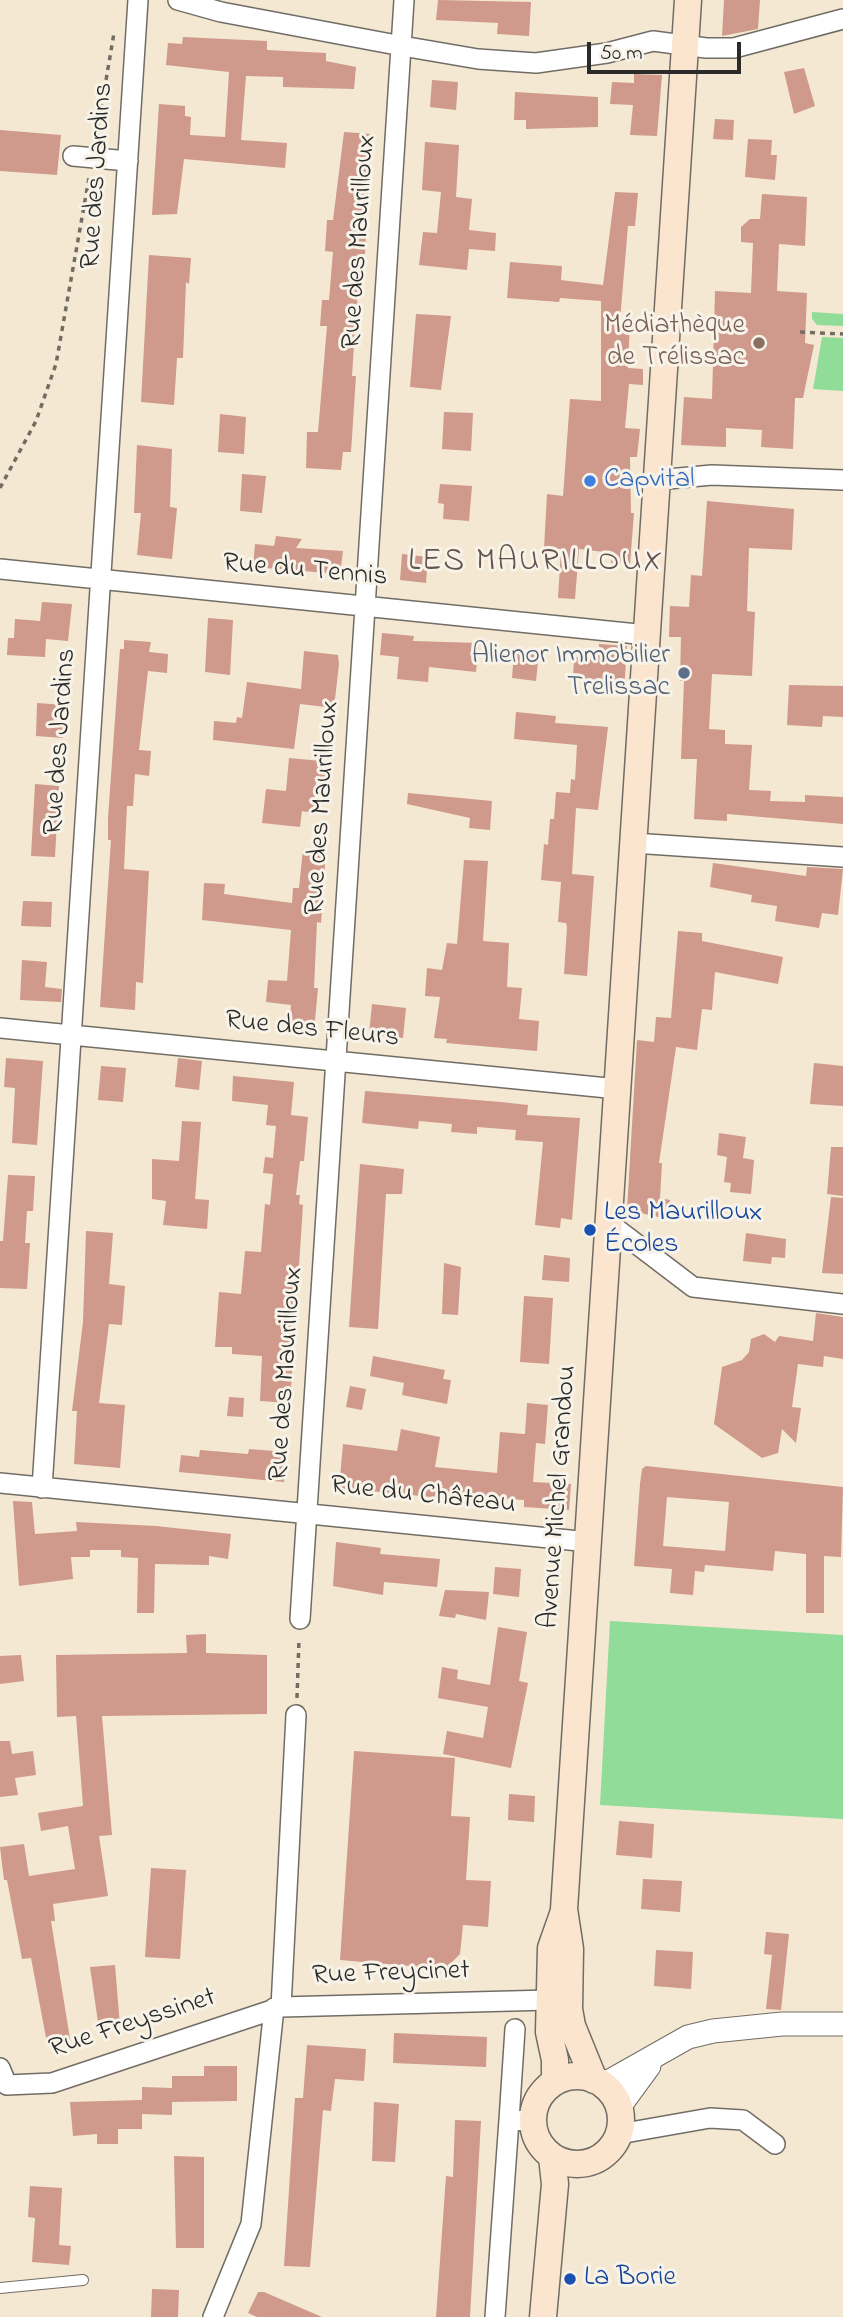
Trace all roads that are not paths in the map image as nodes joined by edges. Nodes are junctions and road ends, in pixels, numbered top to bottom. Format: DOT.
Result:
graph roads {
  1 [pos="138,0"];
  2 [pos="178,0"];
  3 [pos="404,0"];
  4 [pos="688,0"];
  5 [pos="843,19"];
  6 [pos="685,45"];
  7 [pos="402,46"];
  8 [pos="83,157"];
  9 [pos="128,161"];
  10 [pos="657,480"];
  11 [pos="843,480"];
  12 [pos="0,569"];
  13 [pos="101,581"];
  14 [pos="365,606"];
  15 [pos="647,635"];
  16 [pos="634,843"];
  17 [pos="843,856"];
  18 [pos="0,1028"];
  19 [pos="71,1035"];
  20 [pos="336,1062"];
  21 [pos="618,1089"];
  22 [pos="609,1223"];
  23 [pos="843,1304"];
  24 [pos="0,1483"];
  25 [pos="42,1488"];
  26 [pos="307,1513"];
  27 [pos="589,1542"];
  28 [pos="300,1619"];
  29 [pos="296,1715"];
  30 [pos="564,1909"];
  31 [pos="509,2000"];
  32 [pos="550,2000"];
  33 [pos="278,2008"];
  34 [pos="843,2024"];
  35 [pos="515,2029"];
  36 [pos="549,2032"];
  37 [pos="581,2049"];
  38 [pos="663,2051"];
  39 [pos="555,2082"];
  40 [pos="2,2083"];
  41 [pos="599,2083"];
  42 [pos="619,2107"];
  43 [pos="521,2121"];
  44 [pos="619,2134"];
  45 [pos="775,2144"];
  46 [pos="552,2157"];
  47 [pos="582,2164"];
  48 [pos="549,2267"];
  49 [pos="83,2280"];
  50 [pos="0,2288"];
  51 [pos="213,2317"];
  52 [pos="495,2317"];
  53 [pos="543,2317"];
  1 -- 9 [label="street, Rue des Jardins"];
  2 -- 7 [label="street"];
  3 -- 7 [label="street, Rue des Maurilloux"];
  4 -- 6 [label="main road, Avenue Michel Grandou"];
  5 -- 6 [label="street"];
  6 -- 7 [label="street"];
  6 -- 10 [label="main road, Avenue Michel Grandou"];
  7 -- 14 [label="street, Rue des Maurilloux"];
  8 -- 9 [label="street"];
  9 -- 13 [label="street, Rue des Jardins"];
  10 -- 11 [label="street"];
  10 -- 15 [label="main road, Avenue Michel Grandou"];
  12 -- 13 [label="street, Rue du Tennis"];
  13 -- 14 [label="street, Rue du Tennis"];
  13 -- 19 [label="street, Rue des Jardins"];
  14 -- 15 [label="street, Rue du Tennis"];
  14 -- 20 [label="street, Rue des Maurilloux"];
  15 -- 16 [label="main road, Avenue Michel Grandou"];
  16 -- 17 [label="street"];
  16 -- 21 [label="main road, Avenue Michel Grandou"];
  18 -- 19 [label="street, Rue des Fleurs"];
  19 -- 20 [label="street, Rue des Fleurs"];
  19 -- 25 [label="street, Rue des Jardins"];
  20 -- 21 [label="street, Rue des Fleurs"];
  20 -- 26 [label="street, Rue des Maurilloux"];
  21 -- 22 [label="main road, Avenue Michel Grandou"];
  22 -- 23 [label="street"];
  22 -- 27 [label="main road, Avenue Michel Grandou"];
  24 -- 25 [label="street, Rue du Château"];
  25 -- 26 [label="street, Rue du Château"];
  26 -- 27 [label="street, Rue du Château"];
  26 -- 28 [label="street, Rue des Maurilloux"];
  27 -- 30 [label="main road, Avenue Michel Grandou"];
  29 -- 33 [label="street"];
  30 -- 32 [label="main road, Avenue Michel Grandou"];
  30 -- 37 [label="main road, Avenue Michel Grandou"];
  31 -- 32 [label="street, Rue Freycinet"];
  31 -- 33 [label="street, Rue Freycinet"];
  31 -- 36 [label="street, Rue Freycinet"];
  32 -- 36 [label="main road, Avenue Michel Grandou"];
  32 -- 37 [label="street"];
  33 -- 40 [label="street, Rue Freyssinet"];
  33 -- 51 [label="street"];
  34 -- 38 [label="street"];
  35 -- 43 [label="street"];
  36 -- 39 [label="main road, Avenue Michel Grandou"];
  37 -- 41 [label="main road, Avenue Michel Grandou"];
  38 -- 41 [label="street"];
  38 -- 42 [label="street"];
  39 -- 41 [label="main road"];
  39 -- 43 [label="main road"];
  41 -- 42 [label="main road"];
  42 -- 44 [label="main road"];
  43 -- 46 [label="main road"];
  43 -- 52 [label="street"];
  44 -- 45 [label="street"];
  44 -- 47 [label="main road"];
  46 -- 47 [label="main road"];
  46 -- 48 [label="main road"];
  47 -- 48 [label="main road"];
  48 -- 53 [label="main road"];
  49 -- 50 [label="lane"];
}
